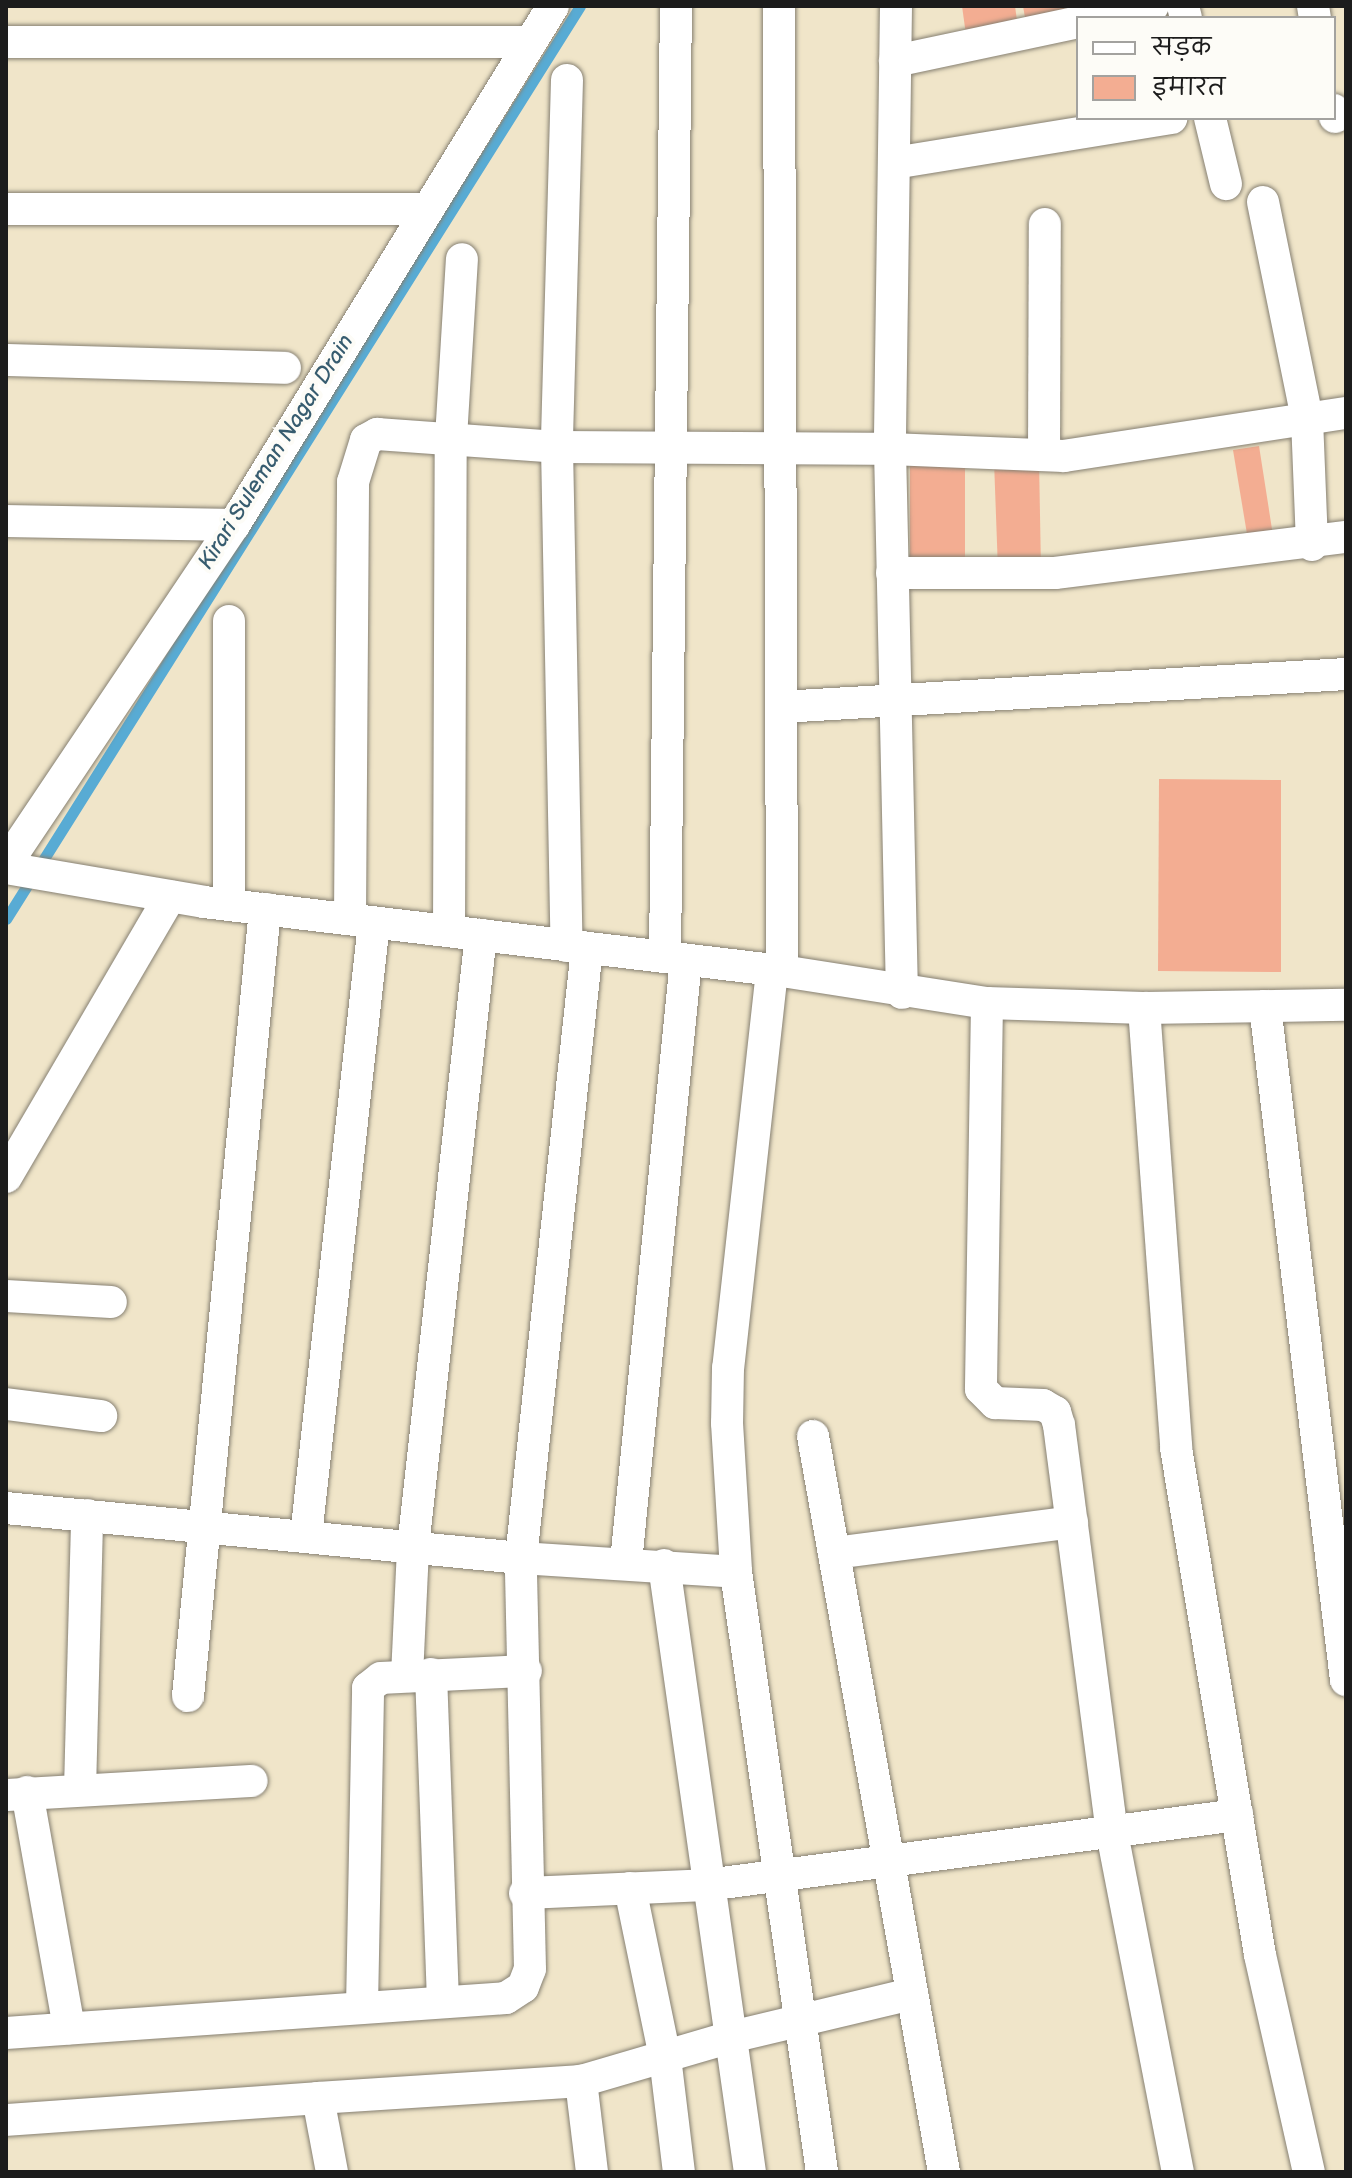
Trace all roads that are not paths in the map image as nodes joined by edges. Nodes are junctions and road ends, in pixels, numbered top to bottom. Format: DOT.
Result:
graph roads {
  1 [pos="553,6"];
  2 [pos="676,6"];
  3 [pos="779,6"];
  4 [pos="896,6"];
  5 [pos="1153,6"];
  6 [pos="1106,16"];
  7 [pos="1076,22"];
  8 [pos="6,42"];
  9 [pos="531,42"];
  10 [pos="895,61"];
  11 [pos="567,80"];
  12 [pos="1159,120"];
  13 [pos="1210,120"];
  14 [pos="894,163"];
  15 [pos="1226,184"];
  16 [pos="1263,202"];
  17 [pos="6,209"];
  18 [pos="428,209"];
  19 [pos="1045,224"];
  20 [pos="462,259"];
  21 [pos="6,360"];
  22 [pos="285,368"];
  23 [pos="1346,413"];
  24 [pos="1307,419"];
  25 [pos="451,438"];
  26 [pos="557,447"];
  27 [pos="669,448"];
  28 [pos="781,448"];
  29 [pos="890,449"];
  30 [pos="1044,455"];
  31 [pos="6,521"];
  32 [pos="234,525"];
  33 [pos="1346,537"];
  34 [pos="1312,545"];
  35 [pos="892,573"];
  36 [pos="229,621"];
  37 [pos="1346,674"];
  38 [pos="893,701"];
  39 [pos="781,707"];
  40 [pos="11,867"];
  41 [pos="170,896"];
  42 [pos="229,905"];
  43 [pos="265,909"];
  44 [pos="362,921"];
  45 [pos="449,931"];
  46 [pos="481,935"];
  47 [pos="577,947"];
  48 [pos="676,959"];
  49 [pos="777,971"];
  50 [pos="902,993"];
  51 [pos="987,1003"];
  52 [pos="1346,1005"];
  53 [pos="1265,1006"];
  54 [pos="1144,1008"];
  55 [pos="6,1177"];
  56 [pos="6,1296"];
  57 [pos="111,1302"];
  58 [pos="6,1404"];
  59 [pos="101,1416"];
  60 [pos="813,1436"];
  61 [pos="1334,1485"];
  62 [pos="6,1508"];
  63 [pos="87,1515"];
  64 [pos="1072,1522"];
  65 [pos="204,1526"];
  66 [pos="306,1536"];
  67 [pos="413,1547"];
  68 [pos="834,1553"];
  69 [pos="521,1558"];
  70 [pos="626,1562"];
  71 [pos="664,1565"];
  72 [pos="736,1572"];
  73 [pos="526,1671"];
  74 [pos="419,1675"];
  75 [pos="1346,1680"];
  76 [pos="188,1696"];
  77 [pos="252,1781"];
  78 [pos="80,1790"];
  79 [pos="16,1794"];
  80 [pos="1237,1815"];
  81 [pos="1112,1833"];
  82 [pos="889,1864"];
  83 [pos="780,1876"];
  84 [pos="707,1885"];
  85 [pos="630,1888"];
  86 [pos="525,1893"];
  87 [pos="912,1994"];
  88 [pos="443,2001"];
  89 [pos="362,2007"];
  90 [pos="802,2022"];
  91 [pos="69,2028"];
  92 [pos="6,2033"];
  93 [pos="731,2037"];
  94 [pos="665,2057"];
  95 [pos="581,2081"];
  96 [pos="318,2098"];
  97 [pos="6,2120"];
  98 [pos="332,2172"];
  99 [pos="592,2172"];
  100 [pos="679,2172"];
  101 [pos="750,2172"];
  102 [pos="822,2172"];
  103 [pos="944,2172"];
  104 [pos="1178,2172"];
  105 [pos="1309,2172"];
  1 -- 9 [label="street"];
  2 -- 27 [label="street"];
  3 -- 28 [label="street"];
  4 -- 10 [label="street"];
  5 -- 6 [label="street"];
  7 -- 10 [label="street"];
  8 -- 9 [label="street"];
  9 -- 18 [label="street"];
  10 -- 14 [label="street"];
  11 -- 26 [label="street"];
  12 -- 14 [label="street"];
  13 -- 15 [label="street"];
  14 -- 29 [label="street"];
  16 -- 24 [label="street"];
  17 -- 18 [label="street"];
  18 -- 32 [label="street"];
  19 -- 30 [label="street"];
  20 -- 25 [label="street"];
  21 -- 22 [label="street"];
  23 -- 24 [label="street"];
  24 -- 30 [label="street"];
  24 -- 34 [label="street"];
  25 -- 26 [label="street"];
  25 -- 44 [label="street"];
  25 -- 45 [label="street"];
  26 -- 27 [label="street"];
  26 -- 47 [label="street"];
  27 -- 28 [label="street"];
  27 -- 48 [label="street"];
  28 -- 29 [label="street"];
  28 -- 39 [label="street"];
  29 -- 30 [label="street"];
  29 -- 35 [label="street"];
  31 -- 32 [label="street"];
  32 -- 40 [label="street"];
  33 -- 34 [label="street"];
  34 -- 35 [label="street"];
  35 -- 38 [label="street"];
  36 -- 42 [label="street"];
  37 -- 38 [label="street"];
  38 -- 39 [label="street"];
  38 -- 50 [label="street"];
  39 -- 49 [label="street"];
  40 -- 41 [label="street"];
  41 -- 42 [label="street"];
  41 -- 55 [label="street"];
  42 -- 43 [label="street"];
  43 -- 44 [label="street"];
  43 -- 65 [label="street"];
  44 -- 45 [label="street"];
  44 -- 66 [label="street"];
  45 -- 46 [label="street"];
  46 -- 47 [label="street"];
  46 -- 67 [label="street"];
  47 -- 48 [label="street"];
  47 -- 69 [label="street"];
  48 -- 49 [label="street"];
  48 -- 70 [label="street"];
  49 -- 50 [label="street"];
  49 -- 72 [label="street"];
  50 -- 51 [label="street"];
  51 -- 54 [label="street"];
  51 -- 64 [label="street"];
  52 -- 53 [label="street"];
  53 -- 54 [label="street"];
  53 -- 61 [label="street"];
  54 -- 80 [label="street"];
  56 -- 57 [label="street"];
  58 -- 59 [label="street"];
  60 -- 68 [label="street"];
  61 -- 75 [label="street"];
  62 -- 63 [label="street"];
  63 -- 65 [label="street"];
  63 -- 78 [label="street"];
  64 -- 68 [label="street"];
  64 -- 81 [label="street"];
  65 -- 66 [label="street"];
  65 -- 76 [label="street"];
  66 -- 67 [label="street"];
  67 -- 69 [label="street"];
  67 -- 74 [label="street"];
  68 -- 82 [label="street"];
  69 -- 70 [label="street"];
  69 -- 73 [label="street"];
  70 -- 71 [label="street"];
  71 -- 72 [label="street"];
  71 -- 84 [label="street"];
  72 -- 83 [label="street"];
  73 -- 74 [label="street"];
  73 -- 86 [label="street"];
  74 -- 88 [label="street"];
  74 -- 89 [label="street"];
  77 -- 78 [label="street"];
  78 -- 79 [label="street"];
  79 -- 91 [label="street"];
  80 -- 81 [label="street"];
  80 -- 105 [label="street"];
  81 -- 82 [label="street"];
  81 -- 104 [label="street"];
  82 -- 83 [label="street"];
  82 -- 87 [label="street"];
  83 -- 84 [label="street"];
  83 -- 90 [label="street"];
  84 -- 85 [label="street"];
  84 -- 93 [label="street"];
  85 -- 86 [label="street"];
  85 -- 94 [label="street"];
  86 -- 88 [label="street"];
  87 -- 90 [label="street"];
  87 -- 103 [label="street"];
  88 -- 89 [label="street"];
  89 -- 91 [label="street"];
  90 -- 93 [label="street"];
  90 -- 102 [label="street"];
  91 -- 92 [label="street"];
  93 -- 94 [label="street"];
  93 -- 101 [label="street"];
  94 -- 95 [label="street"];
  94 -- 100 [label="street"];
  95 -- 96 [label="street"];
  95 -- 99 [label="street"];
  96 -- 97 [label="street"];
  96 -- 98 [label="street"];
}
